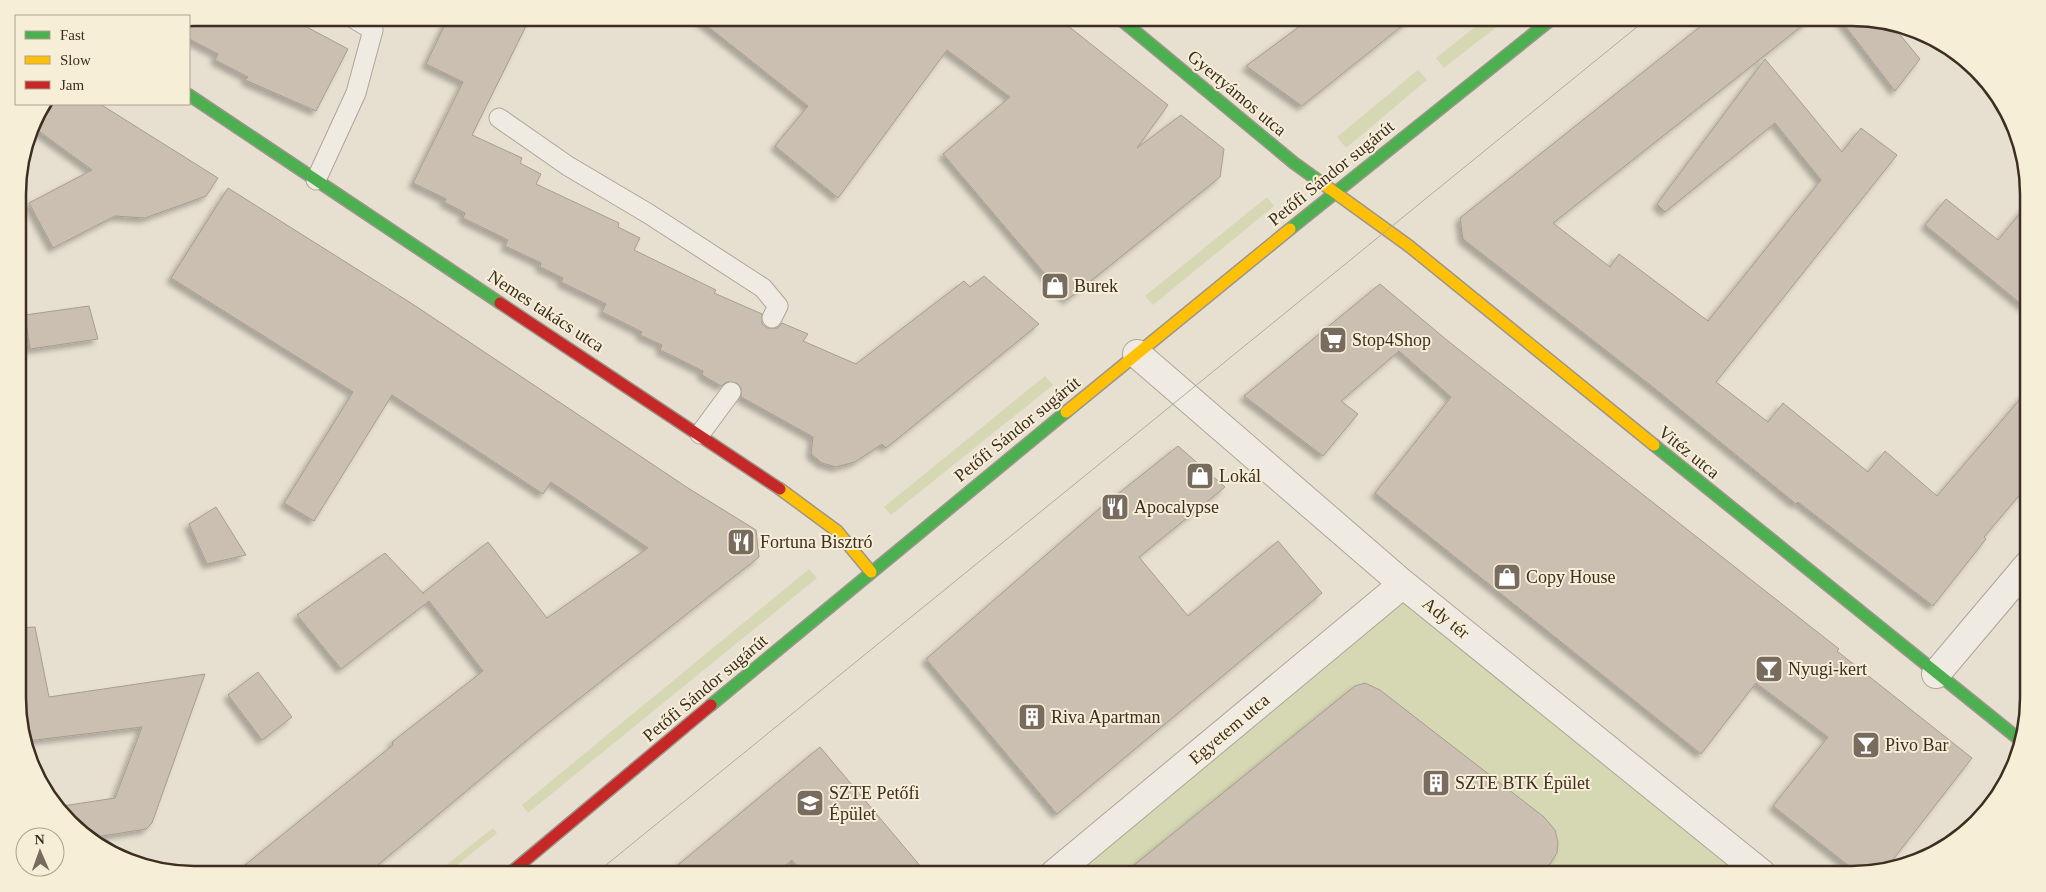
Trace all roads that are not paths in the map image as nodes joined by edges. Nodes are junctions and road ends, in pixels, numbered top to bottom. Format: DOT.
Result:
graph roads {
  1 [pos="366,26"];
  2 [pos="1129,26"];
  3 [pos="1542,26"];
  4 [pos="190,96"];
  5 [pos="499,118"];
  6 [pos="316,180"];
  7 [pos="1335,192"];
  8 [pos="772,318"];
  9 [pos="1136,354"];
  10 [pos="731,392"];
  11 [pos="700,434"];
  12 [pos="870,572"];
  13 [pos="2020,575"];
  14 [pos="1403,584"];
  15 [pos="1936,674"];
  16 [pos="2015,736"];
  17 [pos="1064,865"];
  18 [pos="1751,865"];
  19 [pos="519,866"];
  1 -- 6 [label="lane"];
  2 -- 7 [label="street, Gyertyámos utca"];
  3 -- 7 [label="street, Petőfi Sándor sugárút"];
  4 -- 6 [label="street, Nemes takács utca"];
  5 -- 8 [label="lane"];
  6 -- 11 [label="street, Nemes takács utca"];
  7 -- 9 [label="street, Petőfi Sándor sugárút"];
  7 -- 15 [label="street, Vitéz utca"];
  9 -- 12 [label="street, Petőfi Sándor sugárút"];
  9 -- 14 [label="street, Ady tér"];
  10 -- 11 [label="lane"];
  11 -- 12 [label="street, Nemes takács utca"];
  12 -- 19 [label="street, Petőfi Sándor sugárút"];
  13 -- 15 [label="street"];
  14 -- 17 [label="street, Egyetem utca"];
  14 -- 18 [label="street, Ady tér"];
  15 -- 16 [label="street, Vitéz utca"];
}
